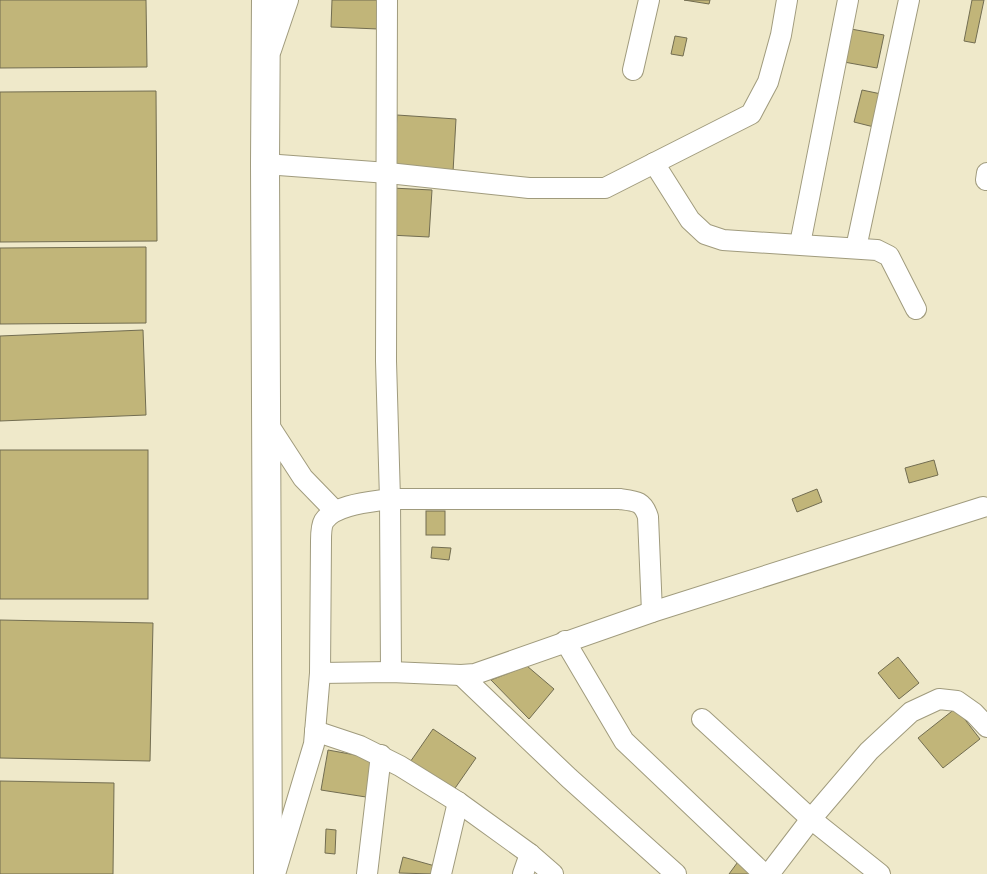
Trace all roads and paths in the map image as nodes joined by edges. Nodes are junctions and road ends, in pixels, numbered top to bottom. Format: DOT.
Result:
graph roads {
  1 [pos="266,0"];
  2 [pos="288,0"];
  3 [pos="387,0"];
  4 [pos="649,0"];
  5 [pos="787,0"];
  6 [pos="848,0"];
  7 [pos="909,0"];
  8 [pos="265,69"];
  9 [pos="633,70"];
  10 [pos="654,163"];
  11 [pos="265,164"];
  12 [pos="388,173"];
  13 [pos="800,244"];
  14 [pos="856,248"];
  15 [pos="916,309"];
  16 [pos="266,421"];
  17 [pos="390,499"];
  18 [pos="984,507"];
  19 [pos="335,511"];
  20 [pos="652,612"];
  21 [pos="565,641"];
  22 [pos="391,672"];
  23 [pos="320,674"];
  24 [pos="461,675"];
  25 [pos="702,719"];
  26 [pos="987,727"];
  27 [pos="315,731"];
  28 [pos="381,755"];
  29 [pos="458,802"];
  30 [pos="811,819"];
  31 [pos="530,854"];
  32 [pos="268,874"];
  33 [pos="275,874"];
  34 [pos="367,874"];
  35 [pos="441,874"];
  36 [pos="524,874"];
  37 [pos="553,874"];
  38 [pos="676,874"];
  39 [pos="764,874"];
  40 [pos="769,874"];
  41 [pos="880,874"];
  1 -- 8 [label="street"];
  2 -- 8 [label="street"];
  3 -- 12 [label="street"];
  4 -- 9 [label="street"];
  5 -- 10 [label="street"];
  6 -- 13 [label="street"];
  7 -- 14 [label="street"];
  8 -- 11 [label="street"];
  10 -- 12 [label="street"];
  10 -- 13 [label="street"];
  11 -- 12 [label="street"];
  11 -- 16 [label="street"];
  12 -- 17 [label="street"];
  13 -- 14 [label="street"];
  14 -- 15 [label="street"];
  16 -- 19 [label="street"];
  16 -- 32 [label="street"];
  17 -- 19 [label="street"];
  17 -- 20 [label="street"];
  17 -- 22 [label="street"];
  18 -- 20 [label="street"];
  19 -- 23 [label="street"];
  20 -- 21 [label="street"];
  21 -- 24 [label="street"];
  21 -- 39 [label="street"];
  22 -- 23 [label="street"];
  22 -- 24 [label="street"];
  23 -- 27 [label="street"];
  24 -- 38 [label="street"];
  25 -- 30 [label="street"];
  26 -- 30 [label="street"];
  27 -- 28 [label="street"];
  27 -- 33 [label="street"];
  28 -- 29 [label="street"];
  28 -- 34 [label="street"];
  29 -- 31 [label="street"];
  29 -- 35 [label="street"];
  30 -- 40 [label="street"];
  30 -- 41 [label="street"];
  31 -- 36 [label="street"];
  31 -- 37 [label="street"];
}
